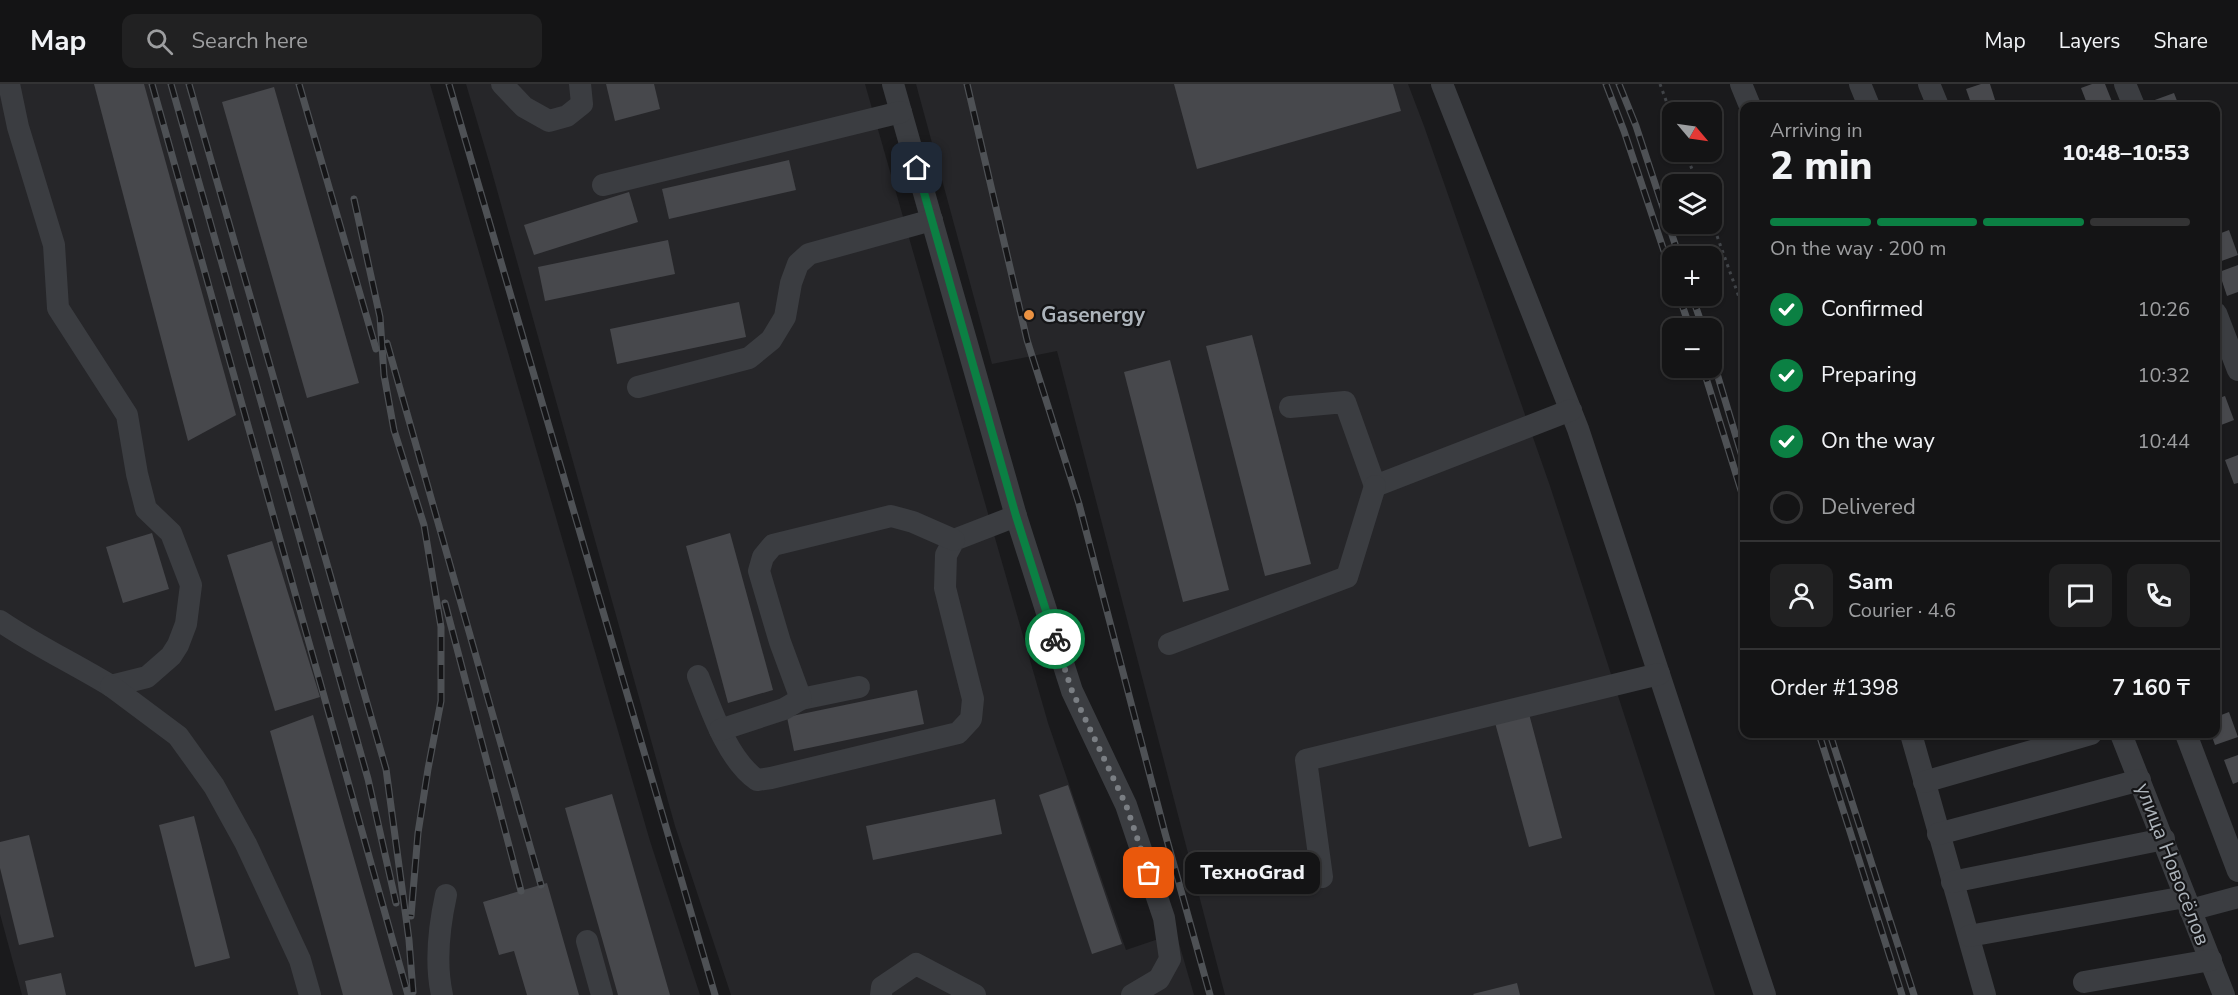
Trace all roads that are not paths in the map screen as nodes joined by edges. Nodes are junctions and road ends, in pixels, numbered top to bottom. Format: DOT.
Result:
graph roads {
  1 [pos="9,84"];
  2 [pos="502,84"];
  3 [pos="580,84"];
  4 [pos="893,84"];
  5 [pos="1442,84"];
  6 [pos="1741,84"];
  7 [pos="1860,84"];
  8 [pos="1929,84"];
  9 [pos="2125,84"];
  10 [pos="1748,102"];
  11 [pos="1867,102"];
  12 [pos="1936,102"];
  13 [pos="2132,102"];
  14 [pos="901,112"];
  15 [pos="603,185"];
  16 [pos="932,220"];
  17 [pos="2220,323"];
  18 [pos="2238,370"];
  19 [pos="638,387"];
  20 [pos="1290,407"];
  21 [pos="1570,410"];
  22 [pos="1375,486"];
  23 [pos="1016,516"];
  24 [pos="954,540"];
  25 [pos="0,621"];
  26 [pos="1169,644"];
  27 [pos="1659,674"];
  28 [pos="698,676"];
  29 [pos="111,686"];
  30 [pos="859,687"];
  31 [pos="801,699"];
  32 [pos="720,730"];
  33 [pos="1912,738"];
  34 [pos="2077,738"];
  35 [pos="2123,738"];
  36 [pos="2188,738"];
  37 [pos="2140,780"];
  38 [pos="1924,782"];
  39 [pos="1938,834"];
  40 [pos="2164,838"];
  41 [pos="2238,871"];
  42 [pos="1322,877"];
  43 [pos="1952,882"];
  44 [pos="446,895"];
  45 [pos="2238,897"];
  46 [pos="2187,903"];
  47 [pos="1969,936"];
  48 [pos="587,941"];
  49 [pos="2211,960"];
  50 [pos="2084,982"];
  51 [pos="310,995"];
  52 [pos="442,995"];
  53 [pos="602,995"];
  54 [pos="881,995"];
  55 [pos="975,995"];
  56 [pos="1132,995"];
  57 [pos="1765,995"];
  58 [pos="1985,995"];
  59 [pos="2224,995"];
  1 -- 29 [label="street"];
  2 -- 3 [label="street"];
  4 -- 14 [label="street"];
  5 -- 21 [label="street"];
  6 -- 10 [label="street"];
  7 -- 11 [label="street"];
  8 -- 12 [label="street"];
  9 -- 13 [label="street"];
  14 -- 15 [label="street"];
  14 -- 16 [label="street"];
  16 -- 19 [label="street"];
  16 -- 23 [label="street"];
  17 -- 18 [label="street"];
  20 -- 22 [label="street"];
  21 -- 22 [label="street"];
  21 -- 27 [label="street"];
  22 -- 26 [label="street"];
  23 -- 24 [label="street"];
  23 -- 56 [label="street"];
  24 -- 31 [label="street"];
  24 -- 32 [label="street"];
  25 -- 29 [label="street"];
  27 -- 42 [label="street"];
  27 -- 57 [label="street"];
  28 -- 32 [label="street"];
  29 -- 51 [label="street"];
  30 -- 31 [label="street"];
  31 -- 32 [label="street"];
  33 -- 38 [label="street"];
  34 -- 38 [label="street"];
  35 -- 37 [label="street, улица Новосёлов"];
  36 -- 41 [label="street"];
  37 -- 39 [label="street"];
  37 -- 40 [label="street, улица Новосёлов"];
  38 -- 39 [label="street"];
  39 -- 43 [label="street"];
  40 -- 43 [label="street"];
  40 -- 46 [label="street, улица Новосёлов"];
  43 -- 47 [label="street"];
  44 -- 52 [label="street"];
  45 -- 46 [label="street"];
  46 -- 47 [label="street"];
  46 -- 49 [label="street, улица Новосёлов"];
  47 -- 58 [label="street"];
  48 -- 53 [label="street"];
  49 -- 50 [label="street"];
  49 -- 59 [label="street, улица Новосёлов"];
  54 -- 55 [label="street"];
}
